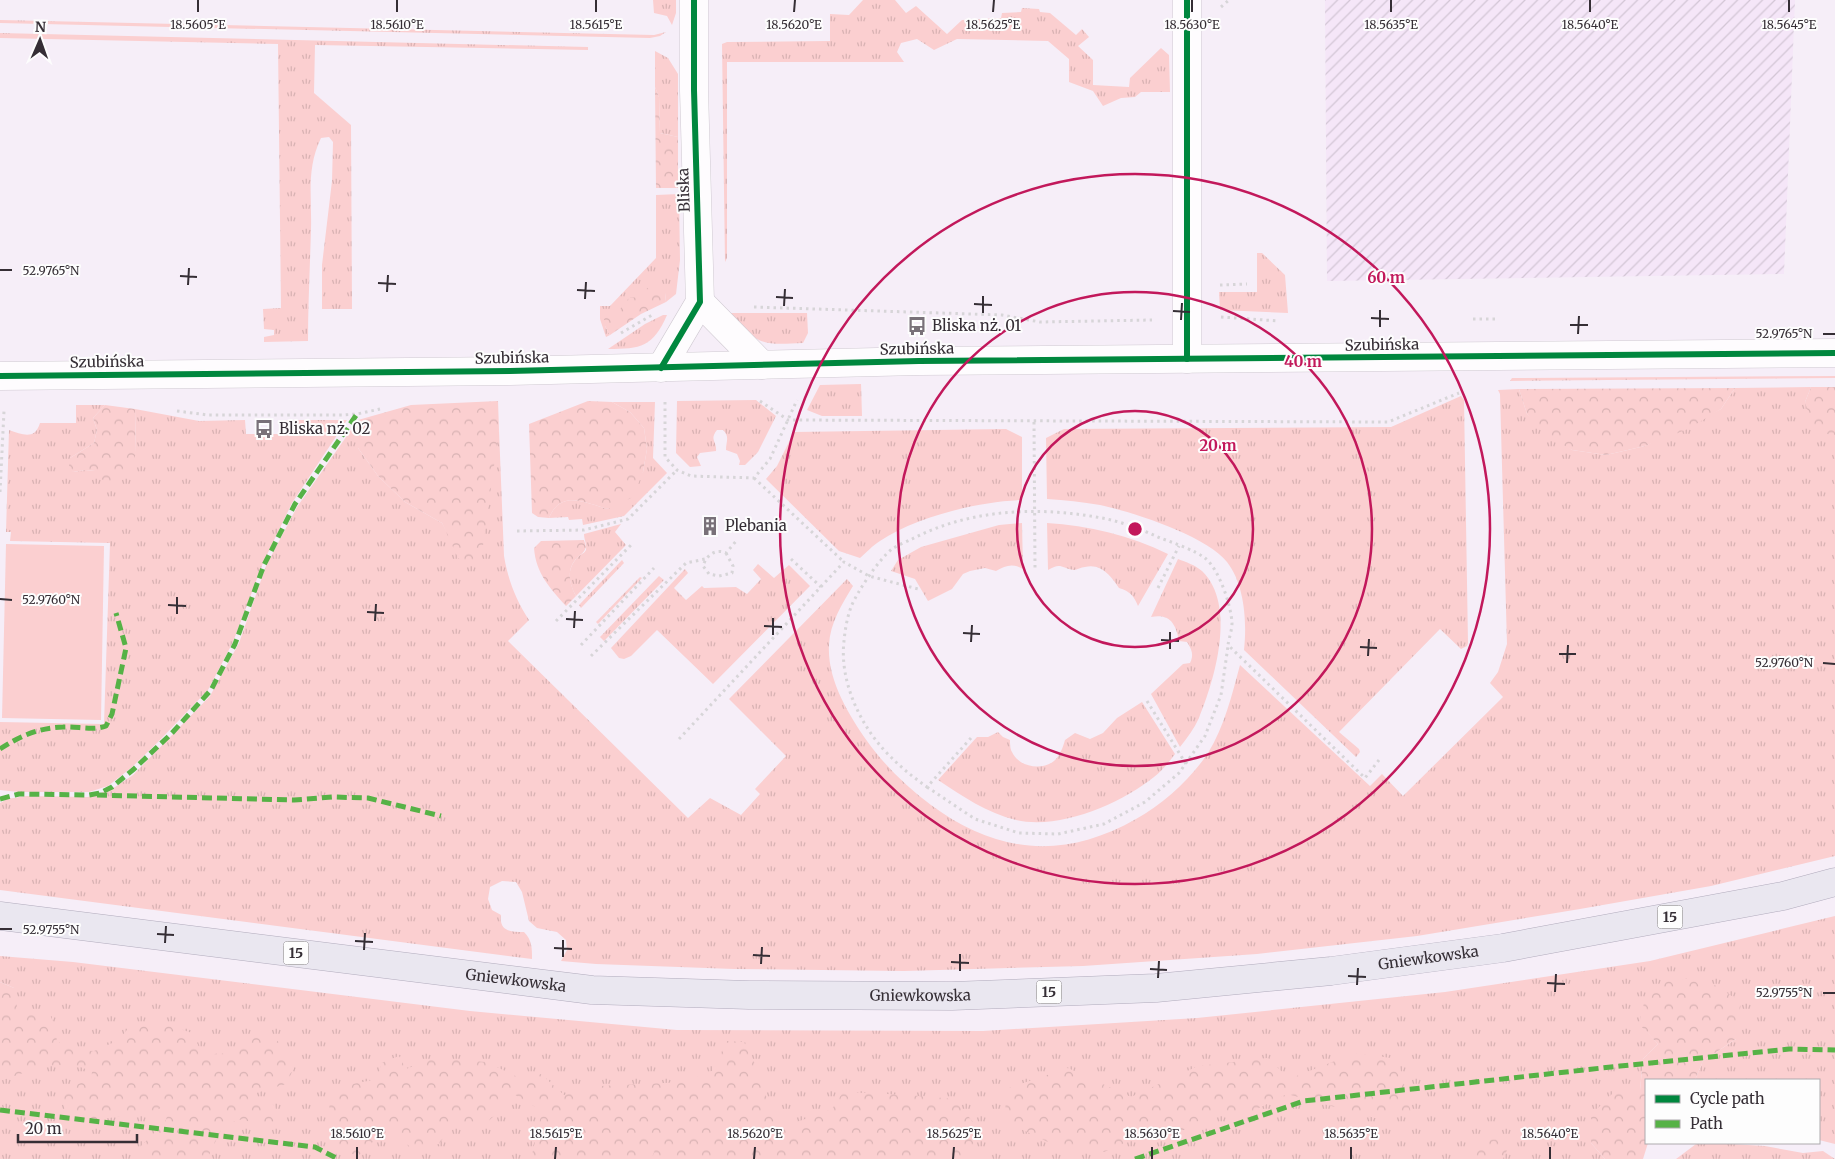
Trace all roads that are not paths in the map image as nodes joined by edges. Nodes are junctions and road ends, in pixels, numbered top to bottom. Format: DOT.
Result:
graph roads {
  1 [pos="694,0"];
  2 [pos="1187,0"];
  3 [pos="700,302"];
  4 [pos="1835,353"];
  5 [pos="1187,359"];
  6 [pos="762,365"];
  7 [pos="661,368"];
  8 [pos="3,376"];
  9 [pos="1835,882"];
  10 [pos="0,916"];
  1 -- 3 [label="street, Bliska"];
  2 -- 5 [label="street"];
  3 -- 6 [label="street"];
  3 -- 7 [label="street"];
  4 -- 5 [label="street, Szubińska"];
  5 -- 6 [label="street, Szubińska"];
  6 -- 7 [label="street, Szubińska"];
  7 -- 8 [label="street, Szubińska"];
  9 -- 10 [label="main road, Gniewkowska / 15"];
}
